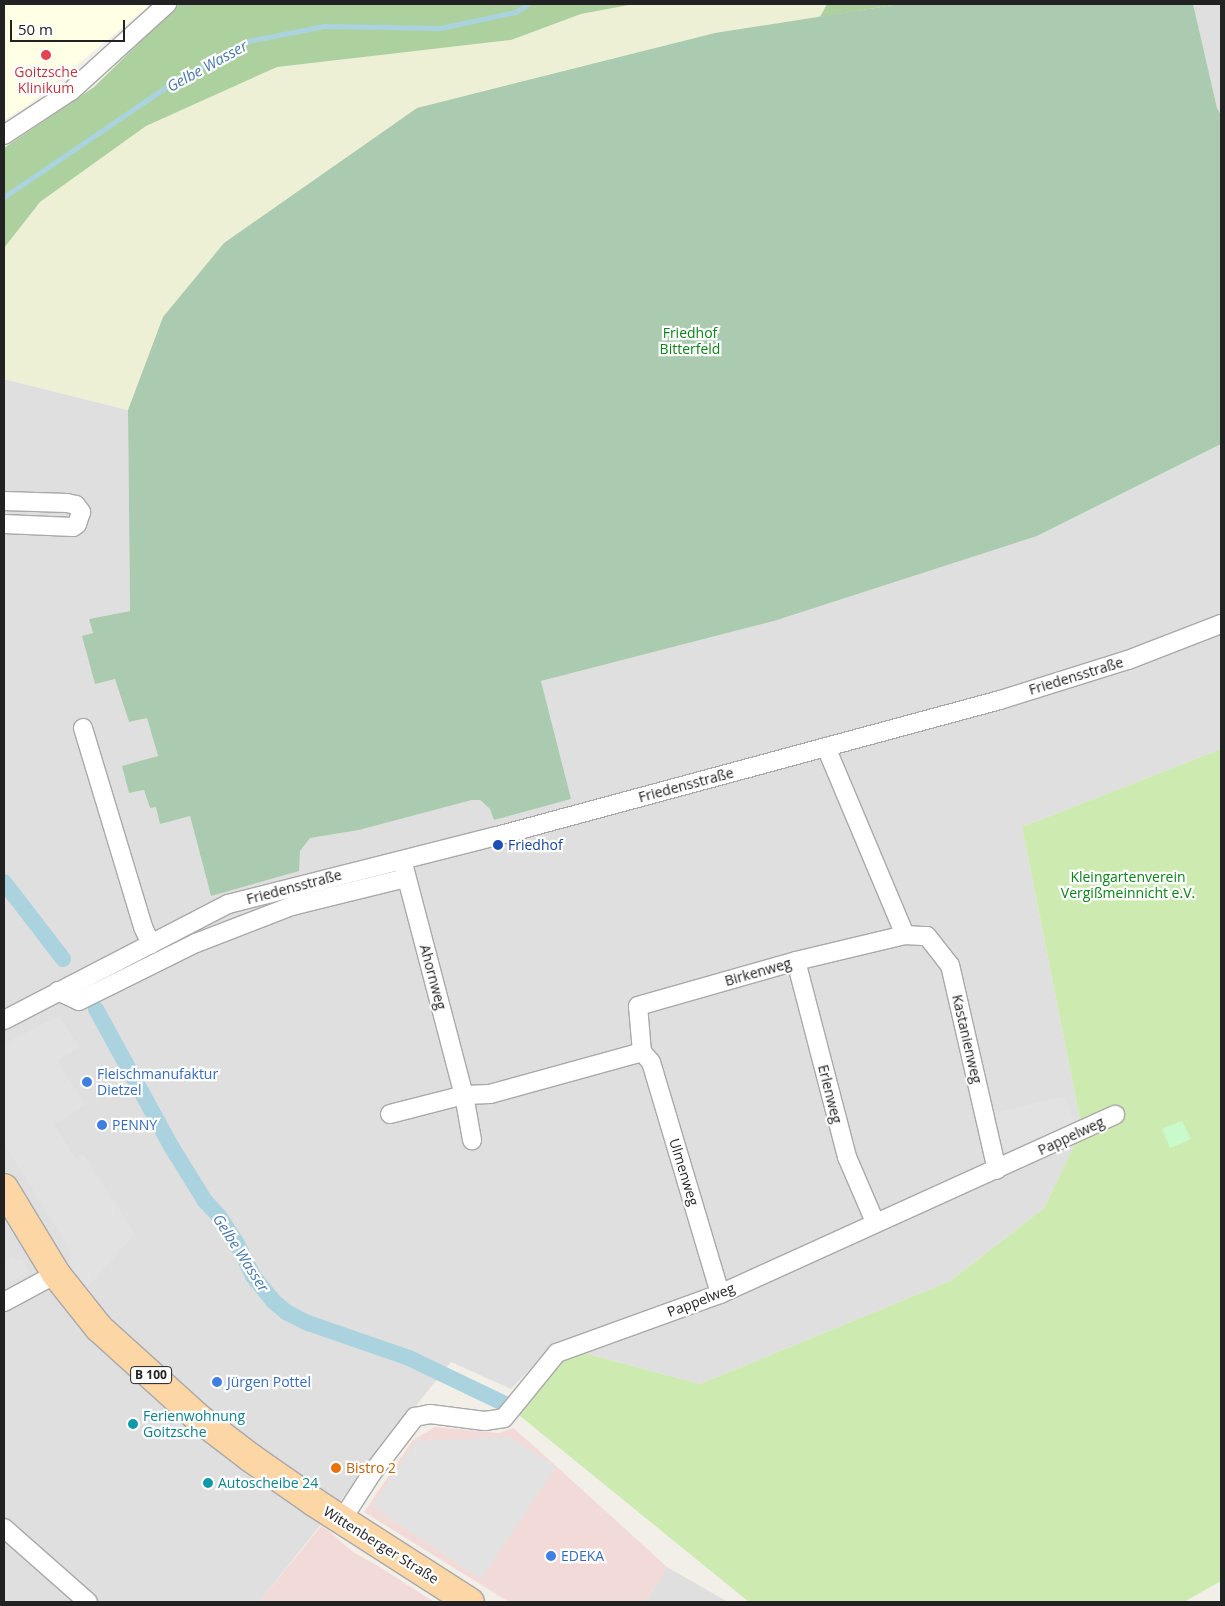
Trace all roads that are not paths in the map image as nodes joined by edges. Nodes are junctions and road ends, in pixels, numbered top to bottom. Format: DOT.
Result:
graph roads {
  1 [pos="167,4"];
  2 [pos="4,134"];
  3 [pos="4,501"];
  4 [pos="4,524"];
  5 [pos="1221,624"];
  6 [pos="83,728"];
  7 [pos="826,747"];
  8 [pos="402,860"];
  9 [pos="406,878"];
  10 [pos="905,935"];
  11 [pos="151,944"];
  12 [pos="796,961"];
  13 [pos="58,991"];
  14 [pos="4,1020"];
  15 [pos="642,1052"];
  16 [pos="464,1095"];
  17 [pos="390,1114"];
  18 [pos="1115,1114"];
  19 [pos="472,1140"];
  20 [pos="997,1170"];
  21 [pos="4,1188"];
  22 [pos="874,1222"];
  23 [pos="56,1274"];
  24 [pos="720,1294"];
  25 [pos="4,1302"];
  26 [pos="341,1521"];
  27 [pos="4,1528"];
  28 [pos="88,1602"];
  29 [pos="470,1602"];
  1 -- 2 [label="street"];
  3 -- 4 [label="street"];
  5 -- 7 [label="street, Friedensstraße"];
  6 -- 11 [label="street"];
  7 -- 8 [label="street, Friedensstraße"];
  7 -- 10 [label="street"];
  8 -- 9 [label="street, Ahornweg"];
  8 -- 11 [label="street, Friedensstraße"];
  9 -- 13 [label="street, Friedensstraße"];
  9 -- 16 [label="street, Ahornweg"];
  10 -- 12 [label="street, Birkenweg"];
  10 -- 20 [label="street, Kastanienweg"];
  11 -- 13 [label="street, Friedensstraße"];
  12 -- 15 [label="street, Birkenweg"];
  12 -- 22 [label="street, Erlenweg"];
  13 -- 14 [label="street, Friedensstraße"];
  15 -- 16 [label="street"];
  15 -- 24 [label="street, Ulmenweg"];
  16 -- 17 [label="street"];
  16 -- 19 [label="street, Ahornweg"];
  18 -- 20 [label="street, Pappelweg"];
  20 -- 22 [label="street, Pappelweg"];
  21 -- 23 [label="main road, Wittenberger Straße / B 100"];
  22 -- 24 [label="street, Pappelweg"];
  23 -- 25 [label="street"];
  23 -- 26 [label="main road, Wittenberger Straße / B 100"];
  24 -- 26 [label="street, Pappelweg"];
  26 -- 29 [label="main road, Wittenberger Straße / B 100"];
  27 -- 28 [label="street"];
}
